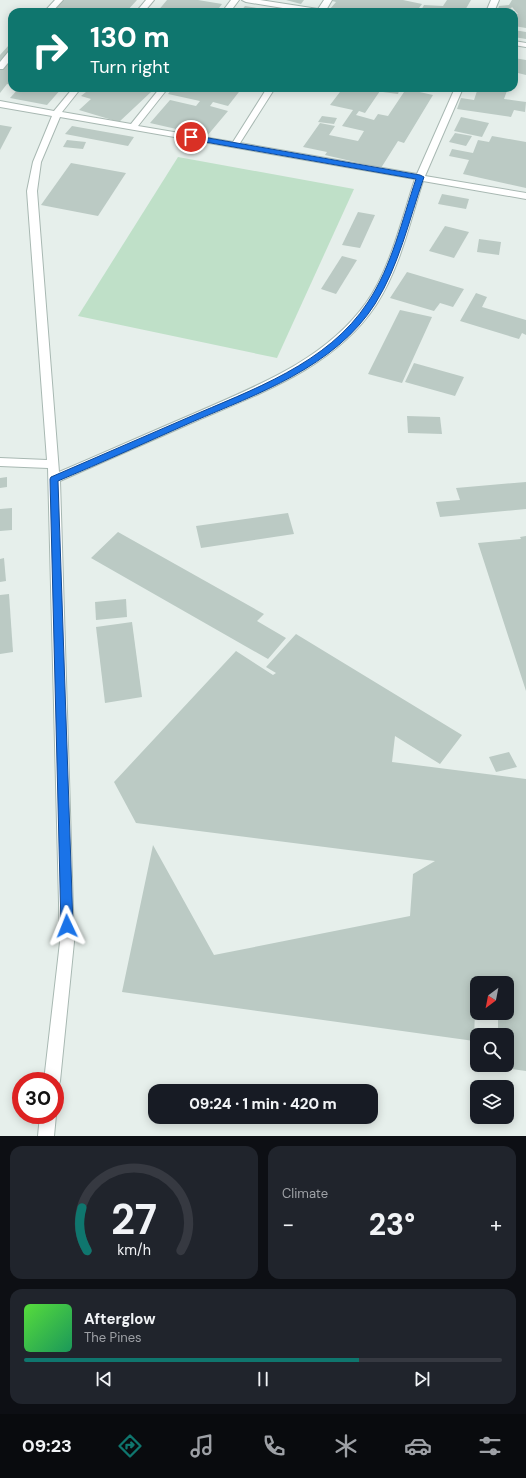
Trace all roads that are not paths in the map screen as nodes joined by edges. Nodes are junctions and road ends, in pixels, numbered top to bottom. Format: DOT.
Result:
graph roads {
  1 [pos="59,0"];
  2 [pos="150,0"];
  3 [pos="246,0"];
  4 [pos="52,8"];
  5 [pos="143,8"];
  6 [pos="295,8"];
  7 [pos="8,58"];
  8 [pos="0,67"];
  9 [pos="74,92"];
  10 [pos="161,92"];
  11 [pos="268,92"];
  12 [pos="457,92"];
  13 [pos="0,104"];
  14 [pos="57,113"];
  15 [pos="132,128"];
  16 [pos="235,145"];
  17 [pos="420,177"];
  18 [pos="526,196"];
  19 [pos="0,462"];
  20 [pos="53,464"];
  21 [pos="54,479"];
  22 [pos="53,1072"];
  23 [pos="47,1124"];
  24 [pos="46,1136"];
  1 -- 4 [label="street"];
  2 -- 5 [label="street"];
  3 -- 6 [label="street"];
  7 -- 8 [label="street"];
  9 -- 14 [label="street"];
  10 -- 15 [label="street"];
  11 -- 16 [label="street"];
  12 -- 17 [label="street"];
  13 -- 14 [label="street"];
  14 -- 15 [label="street"];
  14 -- 20 [label="street"];
  15 -- 16 [label="street"];
  16 -- 17 [label="street"];
  17 -- 18 [label="street"];
  17 -- 21 [label="street"];
  19 -- 20 [label="street"];
  20 -- 21 [label="street"];
  21 -- 22 [label="street"];
  23 -- 24 [label="street"];
}
